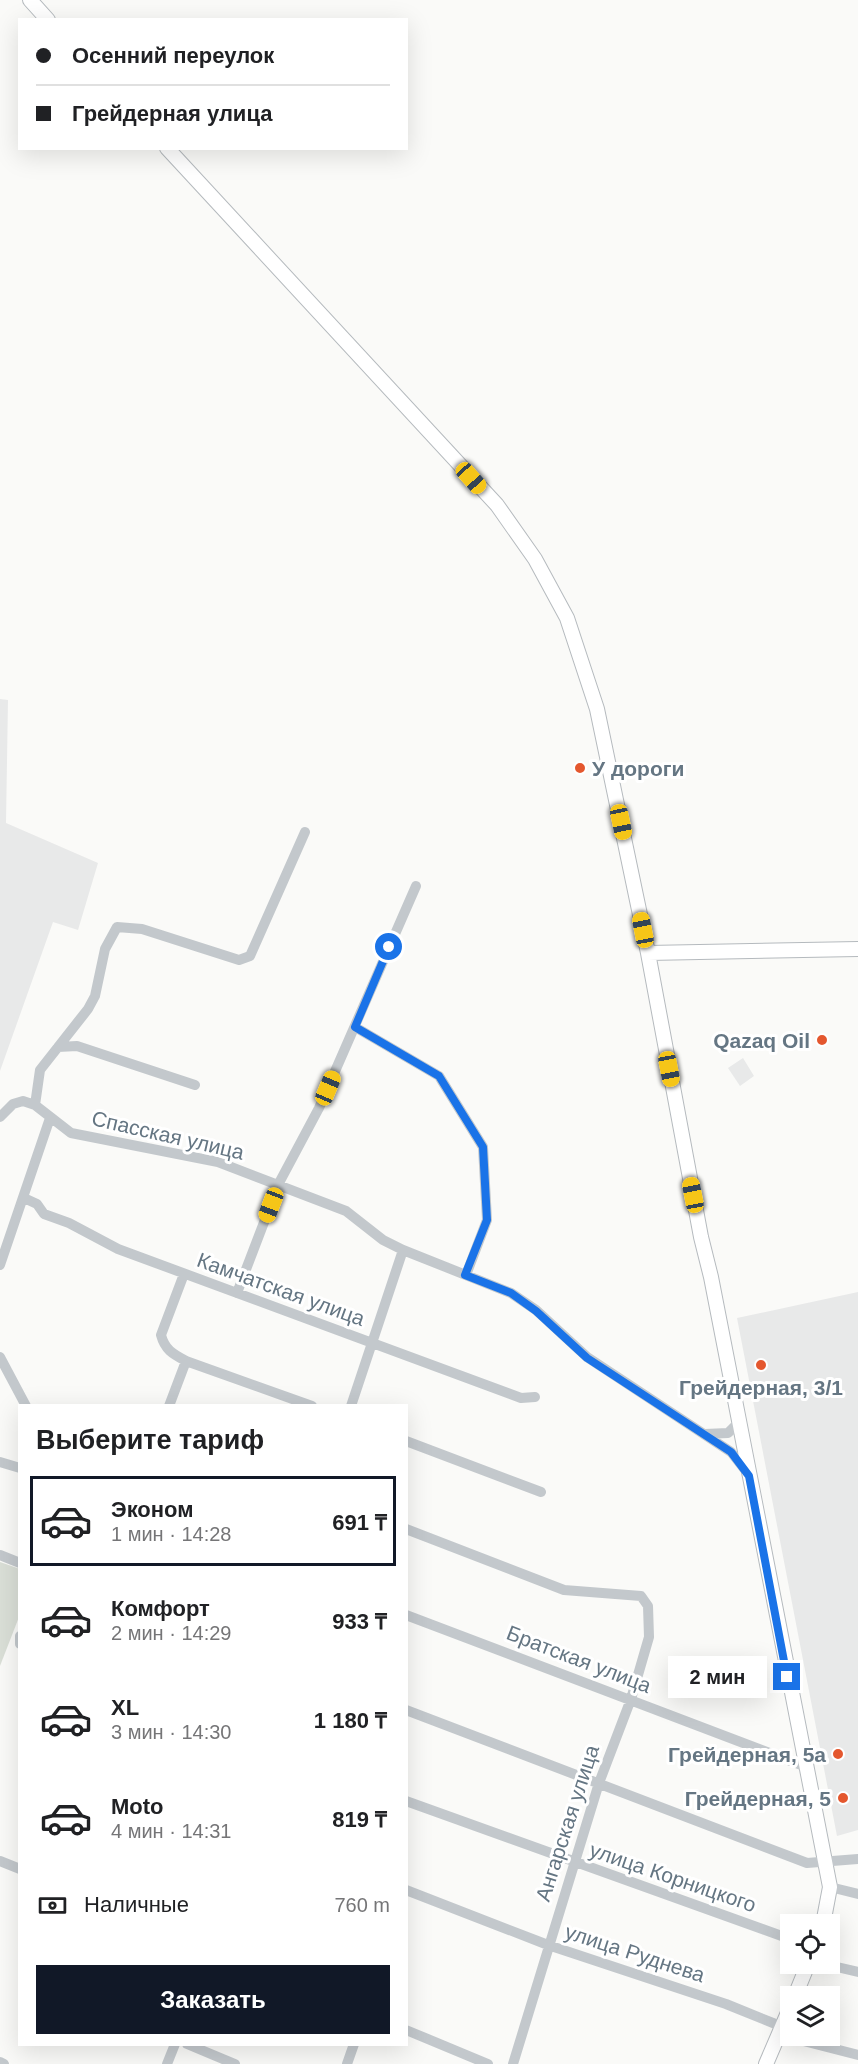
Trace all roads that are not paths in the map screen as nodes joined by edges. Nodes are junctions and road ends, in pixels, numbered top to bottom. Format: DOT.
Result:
graph roads {
  1 [pos="30,0"];
  2 [pos="46,18"];
  3 [pos="169,150"];
  4 [pos="305,832"];
  5 [pos="416,886"];
  6 [pos="858,949"];
  7 [pos="648,953"];
  8 [pos="355,1027"];
  9 [pos="58,1047"];
  10 [pos="195,1085"];
  11 [pos="35,1105"];
  12 [pos="0,1117"];
  13 [pos="50,1118"];
  14 [pos="279,1183"];
  15 [pos="24,1198"];
  16 [pos="403,1250"];
  17 [pos="0,1265"];
  18 [pos="184,1274"];
  19 [pos="465,1275"];
  20 [pos="237,1293"];
  21 [pos="371,1343"];
  22 [pos="0,1357"];
  23 [pos="186,1360"];
  24 [pos="535,1397"];
  25 [pos="25,1404"];
  26 [pos="170,1404"];
  27 [pos="307,1404"];
  28 [pos="352,1404"];
  29 [pos="739,1422"];
  30 [pos="702,1433"];
  31 [pos="408,1442"];
  32 [pos="0,1462"];
  33 [pos="18,1467"];
  34 [pos="749,1476"];
  35 [pos="541,1492"];
  36 [pos="408,1530"];
  37 [pos="0,1555"];
  38 [pos="18,1562"];
  39 [pos="408,1616"];
  40 [pos="631,1699"];
  41 [pos="408,1711"];
  42 [pos="804,1766"];
  43 [pos="599,1783"];
  44 [pos="408,1802"];
  45 [pos="858,1858"];
  46 [pos="0,1861"];
  47 [pos="825,1862"];
  48 [pos="574,1863"];
  49 [pos="18,1868"];
  50 [pos="830,1887"];
  51 [pos="408,1891"];
  52 [pos="858,1894"];
  53 [pos="825,1914"];
  54 [pos="780,1935"];
  55 [pos="548,1945"];
  56 [pos="840,1968"];
  57 [pos="858,1972"];
  58 [pos="780,2030"];
  59 [pos="408,2031"];
  60 [pos="780,2035"];
  61 [pos="174,2046"];
  62 [pos="192,2046"];
  63 [pos="353,2046"];
  64 [pos="830,2046"];
  65 [pos="858,2055"];
  66 [pos="167,2064"];
  67 [pos="235,2064"];
  68 [pos="347,2064"];
  69 [pos="488,2064"];
  70 [pos="513,2064"];
  71 [pos="766,2064"];
  1 -- 2 [label="main road"];
  3 -- 7 [label="main road"];
  4 -- 9 [label="street"];
  5 -- 8 [label="street"];
  6 -- 7 [label="main road"];
  7 -- 29 [label="main road"];
  8 -- 14 [label="street"];
  8 -- 19 [label="street"];
  9 -- 10 [label="street"];
  9 -- 11 [label="street"];
  11 -- 12 [label="street"];
  11 -- 13 [label="street, Спасская улица"];
  13 -- 14 [label="street, Спасская улица"];
  13 -- 15 [label="street"];
  14 -- 16 [label="street, Спасская улица"];
  14 -- 20 [label="street"];
  15 -- 17 [label="street"];
  15 -- 18 [label="street, Камчатская улица"];
  16 -- 19 [label="street, Спасская улица"];
  16 -- 21 [label="street"];
  18 -- 20 [label="street, Камчатская улица"];
  18 -- 23 [label="street"];
  19 -- 30 [label="street, Спасская улица"];
  20 -- 21 [label="street, Камчатская улица"];
  21 -- 24 [label="street, Камчатская улица"];
  21 -- 28 [label="street"];
  22 -- 25 [label="street"];
  23 -- 26 [label="street"];
  23 -- 27 [label="street"];
  29 -- 30 [label="street"];
  29 -- 34 [label="main road"];
  30 -- 34 [label="street, Спасская улица"];
  31 -- 35 [label="street"];
  32 -- 33 [label="street"];
  34 -- 42 [label="main road"];
  36 -- 40 [label="street, Ангарская улица"];
  37 -- 38 [label="street"];
  39 -- 40 [label="street, Братская улица"];
  40 -- 42 [label="street, Братская улица"];
  40 -- 43 [label="street, Ангарская улица"];
  41 -- 43 [label="street"];
  42 -- 47 [label="main road"];
  43 -- 47 [label="street"];
  43 -- 48 [label="street, Ангарская улица"];
  44 -- 48 [label="street, улица Корницкого"];
  45 -- 47 [label="street"];
  46 -- 49 [label="street"];
  47 -- 50 [label="main road"];
  48 -- 54 [label="street, улица Корницкого"];
  48 -- 55 [label="street, Ангарская улица"];
  50 -- 52 [label="street"];
  50 -- 53 [label="main road"];
  51 -- 55 [label="street, улица Руднева"];
  55 -- 58 [label="street, улица Руднева"];
  55 -- 70 [label="street, Ангарская улица"];
  56 -- 57 [label="street"];
  59 -- 69 [label="street"];
  60 -- 71 [label="main road"];
  61 -- 66 [label="street"];
  62 -- 67 [label="street"];
  63 -- 68 [label="street"];
  64 -- 65 [label="street, улица Руднева"];
}
